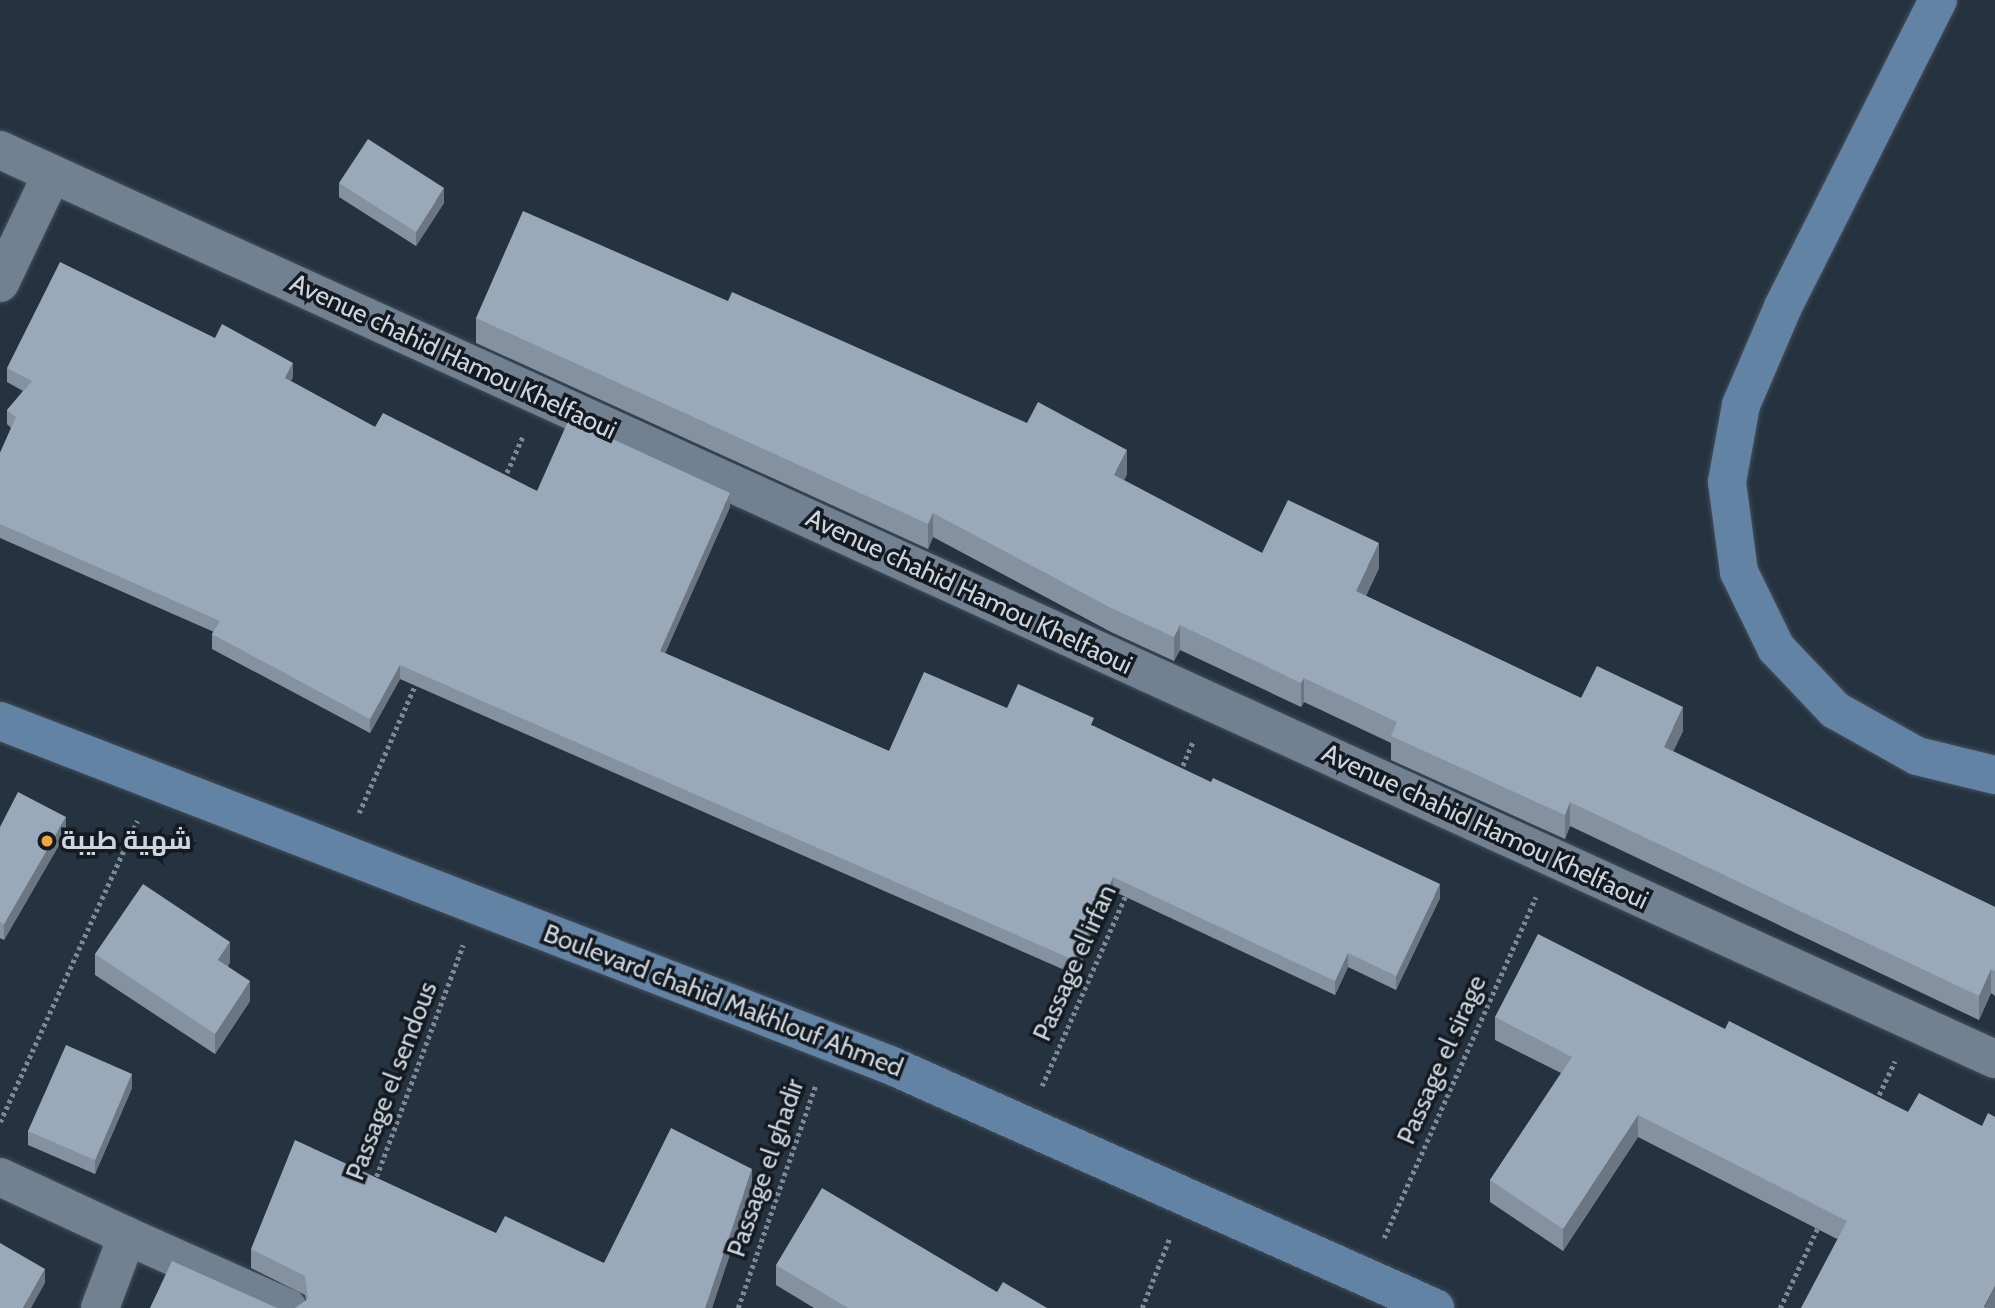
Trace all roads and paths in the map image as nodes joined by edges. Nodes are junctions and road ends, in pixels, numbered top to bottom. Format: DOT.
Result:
graph roads {
  1 [pos="1938,0"];
  2 [pos="0,150"];
  3 [pos="52,174"];
  4 [pos="0,283"];
  5 [pos="540,397"];
  6 [pos="502,485"];
  7 [pos="419,676"];
  8 [pos="1210,702"];
  9 [pos="0,721"];
  10 [pos="1995,775"];
  11 [pos="1177,779"];
  12 [pos="155,782"];
  13 [pos="342,854"];
  14 [pos="1553,858"];
  15 [pos="1132,881"];
  16 [pos="478,906"];
  17 [pos="1913,1022"];
  18 [pos="830,1041"];
  19 [pos="1995,1059"];
  20 [pos="1872,1109"];
  21 [pos="0,1122"];
  22 [pos="1025,1125"];
  23 [pos="0,1177"];
  24 [pos="371,1191"];
  25 [pos="1186,1196"];
  26 [pos="1821,1221"];
  27 [pos="127,1236"];
  28 [pos="1366,1277"];
  29 [pos="100,1308"];
  30 [pos="288,1308"];
  31 [pos="738,1308"];
  32 [pos="1142,1308"];
  33 [pos="1435,1308"];
  34 [pos="1780,1308"];
  1 -- 10 [label="main road"];
  2 -- 3 [label="street, Avenue chahid Hamou Khelfaoui"];
  3 -- 4 [label="street"];
  3 -- 5 [label="street, Avenue chahid Hamou Khelfaoui"];
  5 -- 6 [label="path"];
  5 -- 8 [label="street, Avenue chahid Hamou Khelfaoui"];
  7 -- 13 [label="path"];
  8 -- 11 [label="path"];
  8 -- 14 [label="street, Avenue chahid Hamou Khelfaoui"];
  9 -- 12 [label="main road, Boulevard chahid Makhlouf Ahmed"];
  12 -- 13 [label="main road, Boulevard chahid Makhlouf Ahmed"];
  12 -- 21 [label="path"];
  13 -- 16 [label="main road, Boulevard chahid Makhlouf Ahmed"];
  14 -- 17 [label="street, Avenue chahid Hamou Khelfaoui"];
  14 -- 28 [label="path, Passage el sirage"];
  15 -- 22 [label="path, Passage el irfan"];
  16 -- 18 [label="main road, Boulevard chahid Makhlouf Ahmed"];
  16 -- 24 [label="path, Passage el sendous"];
  17 -- 19 [label="street, Avenue chahid Hamou Khelfaoui"];
  17 -- 20 [label="path"];
  18 -- 22 [label="main road, Boulevard chahid Makhlouf Ahmed"];
  18 -- 31 [label="path, Passage el ghadir"];
  22 -- 25 [label="main road, Boulevard chahid Makhlouf Ahmed"];
  23 -- 27 [label="street"];
  25 -- 28 [label="main road, Boulevard chahid Makhlouf Ahmed"];
  25 -- 32 [label="path"];
  26 -- 34 [label="path"];
  27 -- 29 [label="street"];
  27 -- 30 [label="street"];
  28 -- 33 [label="main road, Boulevard chahid Makhlouf Ahmed"];
}
